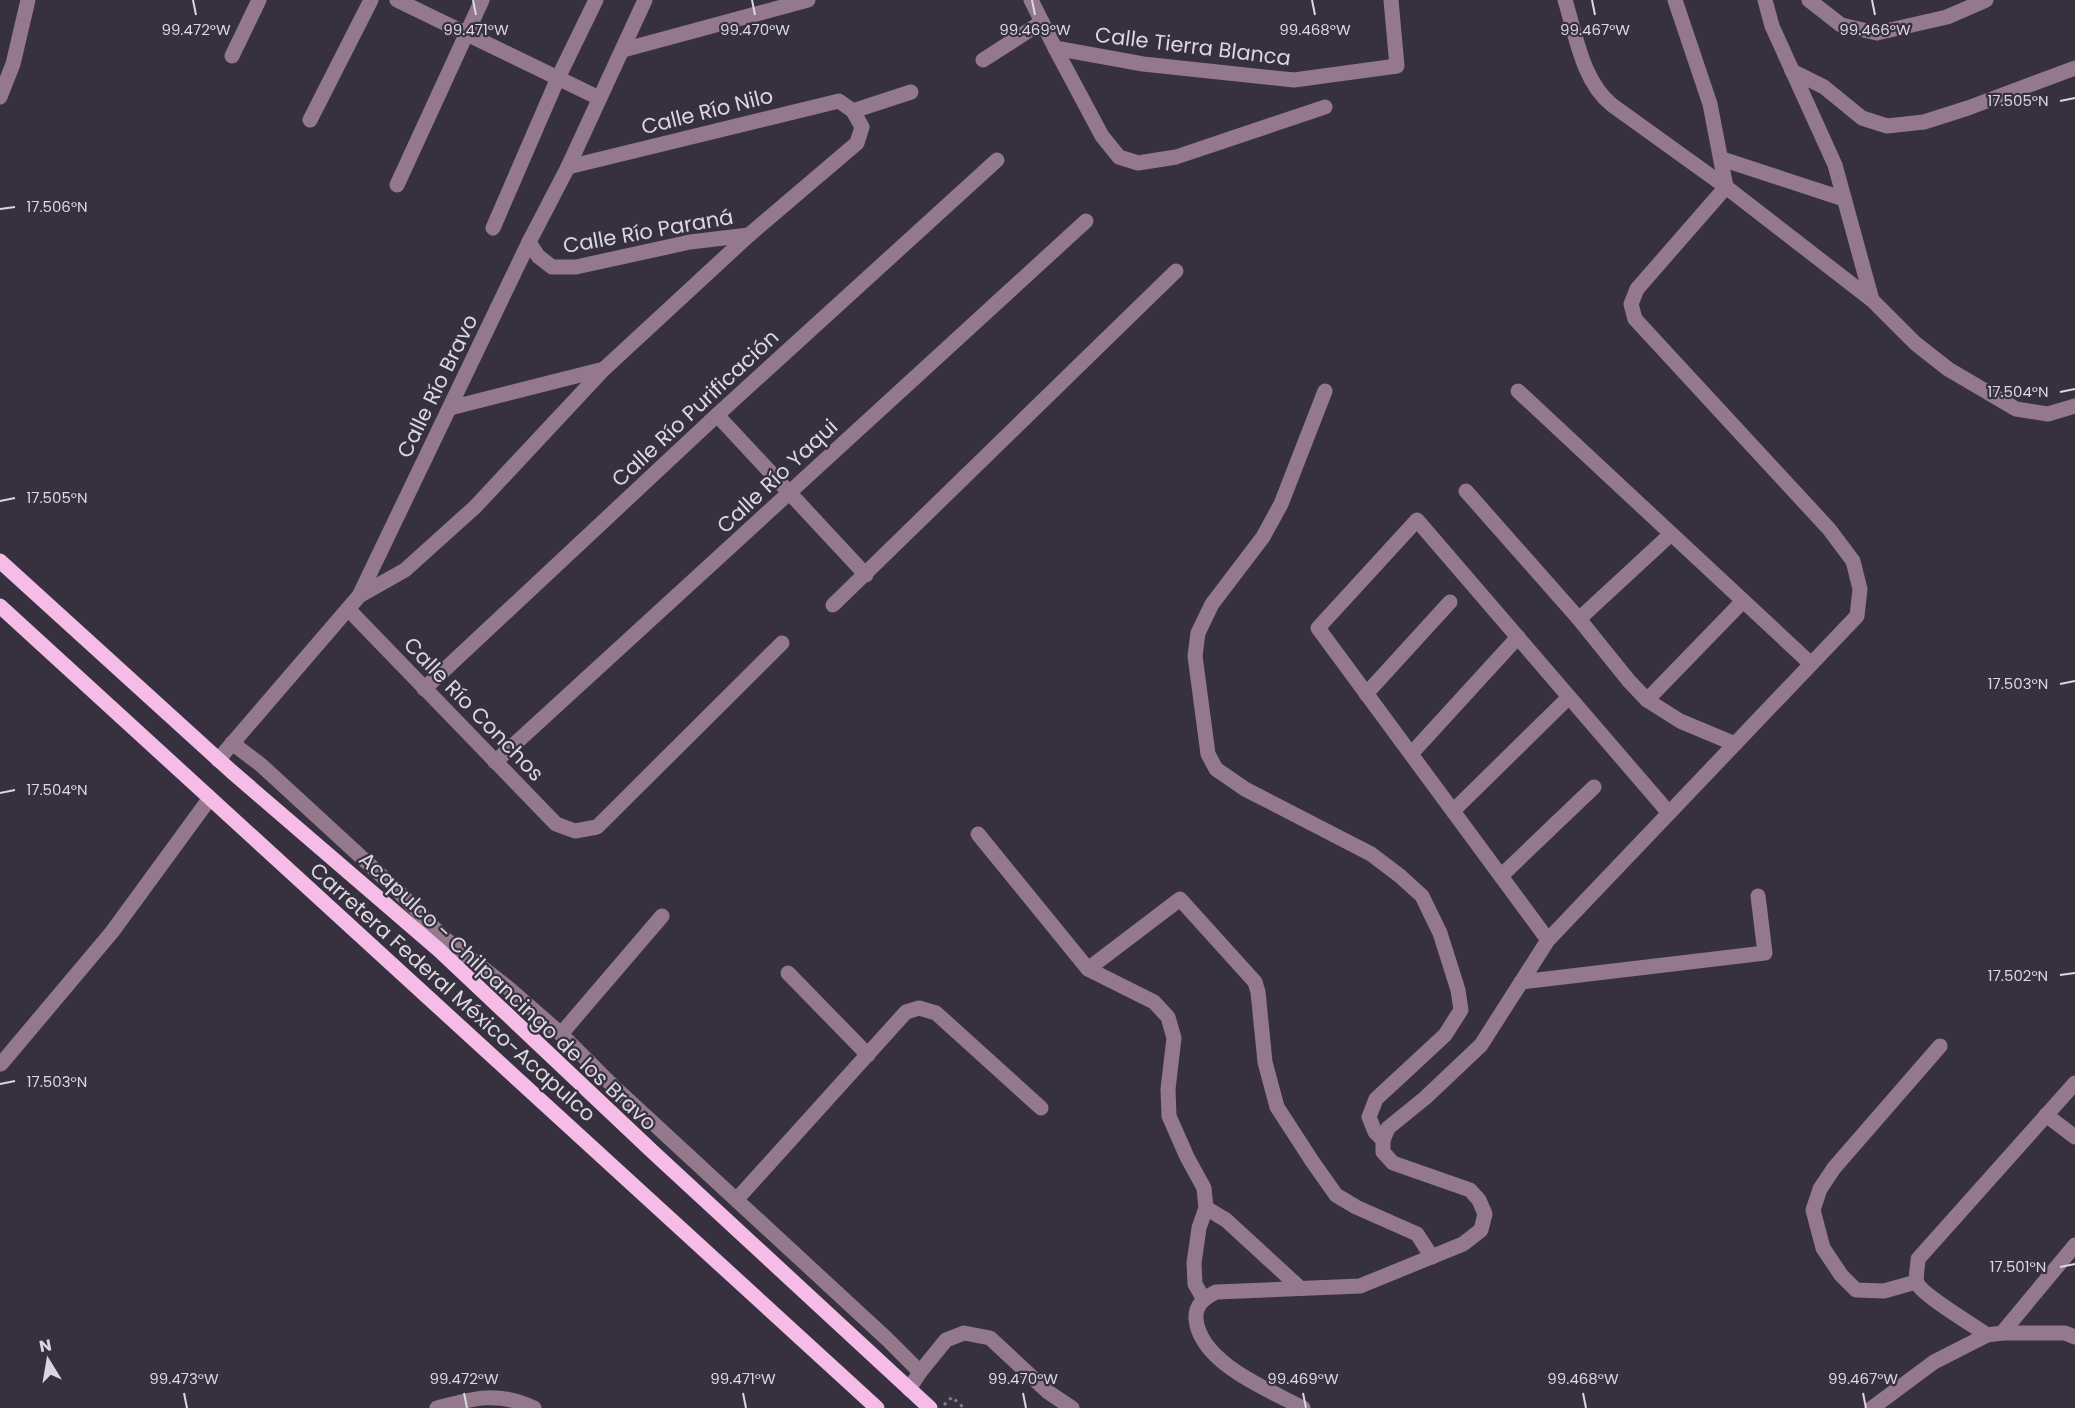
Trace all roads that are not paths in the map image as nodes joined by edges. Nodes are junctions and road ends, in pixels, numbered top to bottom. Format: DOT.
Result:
graph roads {
  1 [pos="28,0"];
  2 [pos="259,0"];
  3 [pos="371,0"];
  4 [pos="397,0"];
  5 [pos="482,0"];
  6 [pos="596,0"];
  7 [pos="645,0"];
  8 [pos="808,0"];
  9 [pos="1031,0"];
  10 [pos="1391,0"];
  11 [pos="1565,0"];
  12 [pos="1675,0"];
  13 [pos="1765,0"];
  14 [pos="1809,0"];
  15 [pos="1986,0"];
  16 [pos="1042,22"];
  17 [pos="467,34"];
  18 [pos="1054,48"];
  19 [pos="623,50"];
  20 [pos="232,56"];
  21 [pos="983,60"];
  22 [pos="2075,68"];
  23 [pos="1792,71"];
  24 [pos="558,78"];
  25 [pos="911,92"];
  26 [pos="0,97"];
  27 [pos="599,98"];
  28 [pos="1325,107"];
  29 [pos="854,111"];
  30 [pos="310,120"];
  31 [pos="1722,159"];
  32 [pos="997,160"];
  33 [pos="568,167"];
  34 [pos="397,185"];
  35 [pos="1726,187"];
  36 [pos="1844,199"];
  37 [pos="1086,221"];
  38 [pos="493,228"];
  39 [pos="749,235"];
  40 [pos="530,242"];
  41 [pos="1176,271"];
  42 [pos="1872,300"];
  43 [pos="604,369"];
  44 [pos="1325,391"];
  45 [pos="1518,391"];
  46 [pos="2075,406"];
  47 [pos="450,408"];
  48 [pos="717,415"];
  49 [pos="1466,491"];
  50 [pos="791,492"];
  51 [pos="1671,534"];
  52 [pos="0,561"];
  53 [pos="866,575"];
  54 [pos="359,596"];
  55 [pos="1743,601"];
  56 [pos="1450,602"];
  57 [pos="833,605"];
  58 [pos="0,606"];
  59 [pos="348,609"];
  60 [pos="1579,619"];
  61 [pos="1518,638"];
  62 [pos="782,643"];
  63 [pos="1811,664"];
  64 [pos="424,689"];
  65 [pos="1366,694"];
  66 [pos="1569,696"];
  67 [pos="1647,700"];
  68 [pos="232,743"];
  69 [pos="1735,744"];
  70 [pos="1411,754"];
  71 [pos="218,760"];
  72 [pos="495,762"];
  73 [pos="1594,787"];
  74 [pos="210,798"];
  75 [pos="1453,812"];
  76 [pos="1669,813"];
  77 [pos="978,834"];
  78 [pos="1501,876"];
  79 [pos="1758,896"];
  80 [pos="662,916"];
  81 [pos="1548,940"];
  82 [pos="1088,969"];
  83 [pos="788,974"];
  84 [pos="1521,982"];
  85 [pos="561,1034"];
  86 [pos="1940,1046"];
  87 [pos="868,1055"];
  88 [pos="1,1064"];
  89 [pos="2075,1083"];
  90 [pos="1041,1108"];
  91 [pos="2046,1115"];
  92 [pos="2075,1137"];
  93 [pos="1383,1140"];
  94 [pos="737,1199"];
  95 [pos="1206,1208"];
  96 [pos="2075,1245"];
  97 [pos="1432,1257"];
  98 [pos="1916,1282"];
  99 [pos="1300,1288"];
  100 [pos="1203,1298"];
  101 [pos="1995,1334"];
  102 [pos="2075,1337"];
  103 [pos="920,1372"];
  104 [pos="909,1389"];
  105 [pos="437,1408"];
  106 [pos="534,1408"];
  107 [pos="878,1408"];
  108 [pos="930,1408"];
  109 [pos="1072,1408"];
  110 [pos="1303,1408"];
  111 [pos="1872,1408"];
  1 -- 26 [label="street"];
  2 -- 20 [label="street"];
  3 -- 30 [label="street"];
  4 -- 17 [label="street"];
  5 -- 17 [label="street"];
  6 -- 24 [label="street"];
  7 -- 19 [label="street, Calle Río Bravo"];
  8 -- 19 [label="street"];
  9 -- 16 [label="street"];
  10 -- 18 [label="street, Calle Tierra Blanca"];
  11 -- 35 [label="street"];
  12 -- 31 [label="street"];
  13 -- 23 [label="street"];
  14 -- 15 [label="street"];
  16 -- 18 [label="street"];
  16 -- 21 [label="street"];
  17 -- 24 [label="street"];
  17 -- 34 [label="street"];
  18 -- 28 [label="street"];
  19 -- 27 [label="street, Calle Río Bravo"];
  22 -- 23 [label="street"];
  23 -- 36 [label="street"];
  24 -- 27 [label="street"];
  24 -- 38 [label="street"];
  25 -- 29 [label="street"];
  27 -- 33 [label="street, Calle Río Bravo"];
  29 -- 33 [label="street, Calle Río Nilo"];
  29 -- 39 [label="street"];
  31 -- 35 [label="street"];
  31 -- 36 [label="street"];
  32 -- 48 [label="street, Calle Río Purificación"];
  33 -- 40 [label="street, Calle Río Bravo"];
  35 -- 42 [label="street"];
  35 -- 63 [label="street"];
  36 -- 42 [label="street"];
  37 -- 50 [label="street, Calle Río Yaqui"];
  39 -- 40 [label="street, Calle Río Paraná"];
  39 -- 43 [label="street"];
  40 -- 47 [label="street, Calle Río Bravo"];
  41 -- 53 [label="street"];
  42 -- 46 [label="street"];
  43 -- 47 [label="street"];
  43 -- 54 [label="street"];
  44 -- 93 [label="street"];
  45 -- 51 [label="street"];
  47 -- 54 [label="street, Calle Río Bravo"];
  48 -- 50 [label="street"];
  48 -- 64 [label="street, Calle Río Purificación"];
  49 -- 60 [label="street"];
  50 -- 53 [label="street"];
  50 -- 72 [label="street, Calle Río Yaqui"];
  51 -- 55 [label="street"];
  51 -- 60 [label="street"];
  52 -- 71 [label="main road, Acapulco - Chilpancingo de los Bravo"];
  53 -- 57 [label="street"];
  54 -- 59 [label="street, Calle Río Bravo"];
  55 -- 63 [label="street"];
  55 -- 67 [label="street"];
  56 -- 65 [label="street"];
  58 -- 74 [label="main road, Carretera Federal México-Acapulco"];
  59 -- 64 [label="street, Calle Río Conchos"];
  59 -- 68 [label="street, Calle Río Bravo"];
  60 -- 67 [label="street"];
  61 -- 65 [label="street"];
  61 -- 66 [label="street"];
  61 -- 70 [label="street"];
  62 -- 72 [label="street, Calle Río Conchos"];
  63 -- 69 [label="street"];
  64 -- 72 [label="street, Calle Río Conchos"];
  65 -- 70 [label="street"];
  66 -- 75 [label="street"];
  66 -- 76 [label="street"];
  67 -- 69 [label="street"];
  68 -- 71 [label="street, Calle Río Bravo"];
  68 -- 85 [label="street"];
  69 -- 76 [label="street"];
  70 -- 75 [label="street"];
  71 -- 104 [label="main road, Acapulco - Chilpancingo de los Bravo"];
  73 -- 78 [label="street"];
  74 -- 88 [label="street"];
  74 -- 107 [label="main road, Carretera Federal México-Acapulco"];
  75 -- 78 [label="street"];
  76 -- 81 [label="street"];
  77 -- 82 [label="street"];
  78 -- 81 [label="street"];
  79 -- 84 [label="street"];
  80 -- 85 [label="street"];
  81 -- 84 [label="street"];
  82 -- 95 [label="street"];
  82 -- 97 [label="street"];
  83 -- 87 [label="street"];
  84 -- 93 [label="street"];
  85 -- 94 [label="street"];
  86 -- 98 [label="street"];
  87 -- 90 [label="street"];
  87 -- 94 [label="street"];
  89 -- 91 [label="street"];
  91 -- 92 [label="street"];
  91 -- 98 [label="street"];
  93 -- 97 [label="street"];
  94 -- 103 [label="street"];
  95 -- 99 [label="street"];
  95 -- 100 [label="street"];
  96 -- 101 [label="street"];
  97 -- 99 [label="street"];
  98 -- 101 [label="street"];
  99 -- 100 [label="street"];
  100 -- 110 [label="street"];
  101 -- 102 [label="street"];
  101 -- 111 [label="street"];
  103 -- 104 [label="street"];
  103 -- 109 [label="street"];
  104 -- 108 [label="main road, Acapulco - Chilpancingo de los Bravo"];
  105 -- 106 [label="street"];
}
